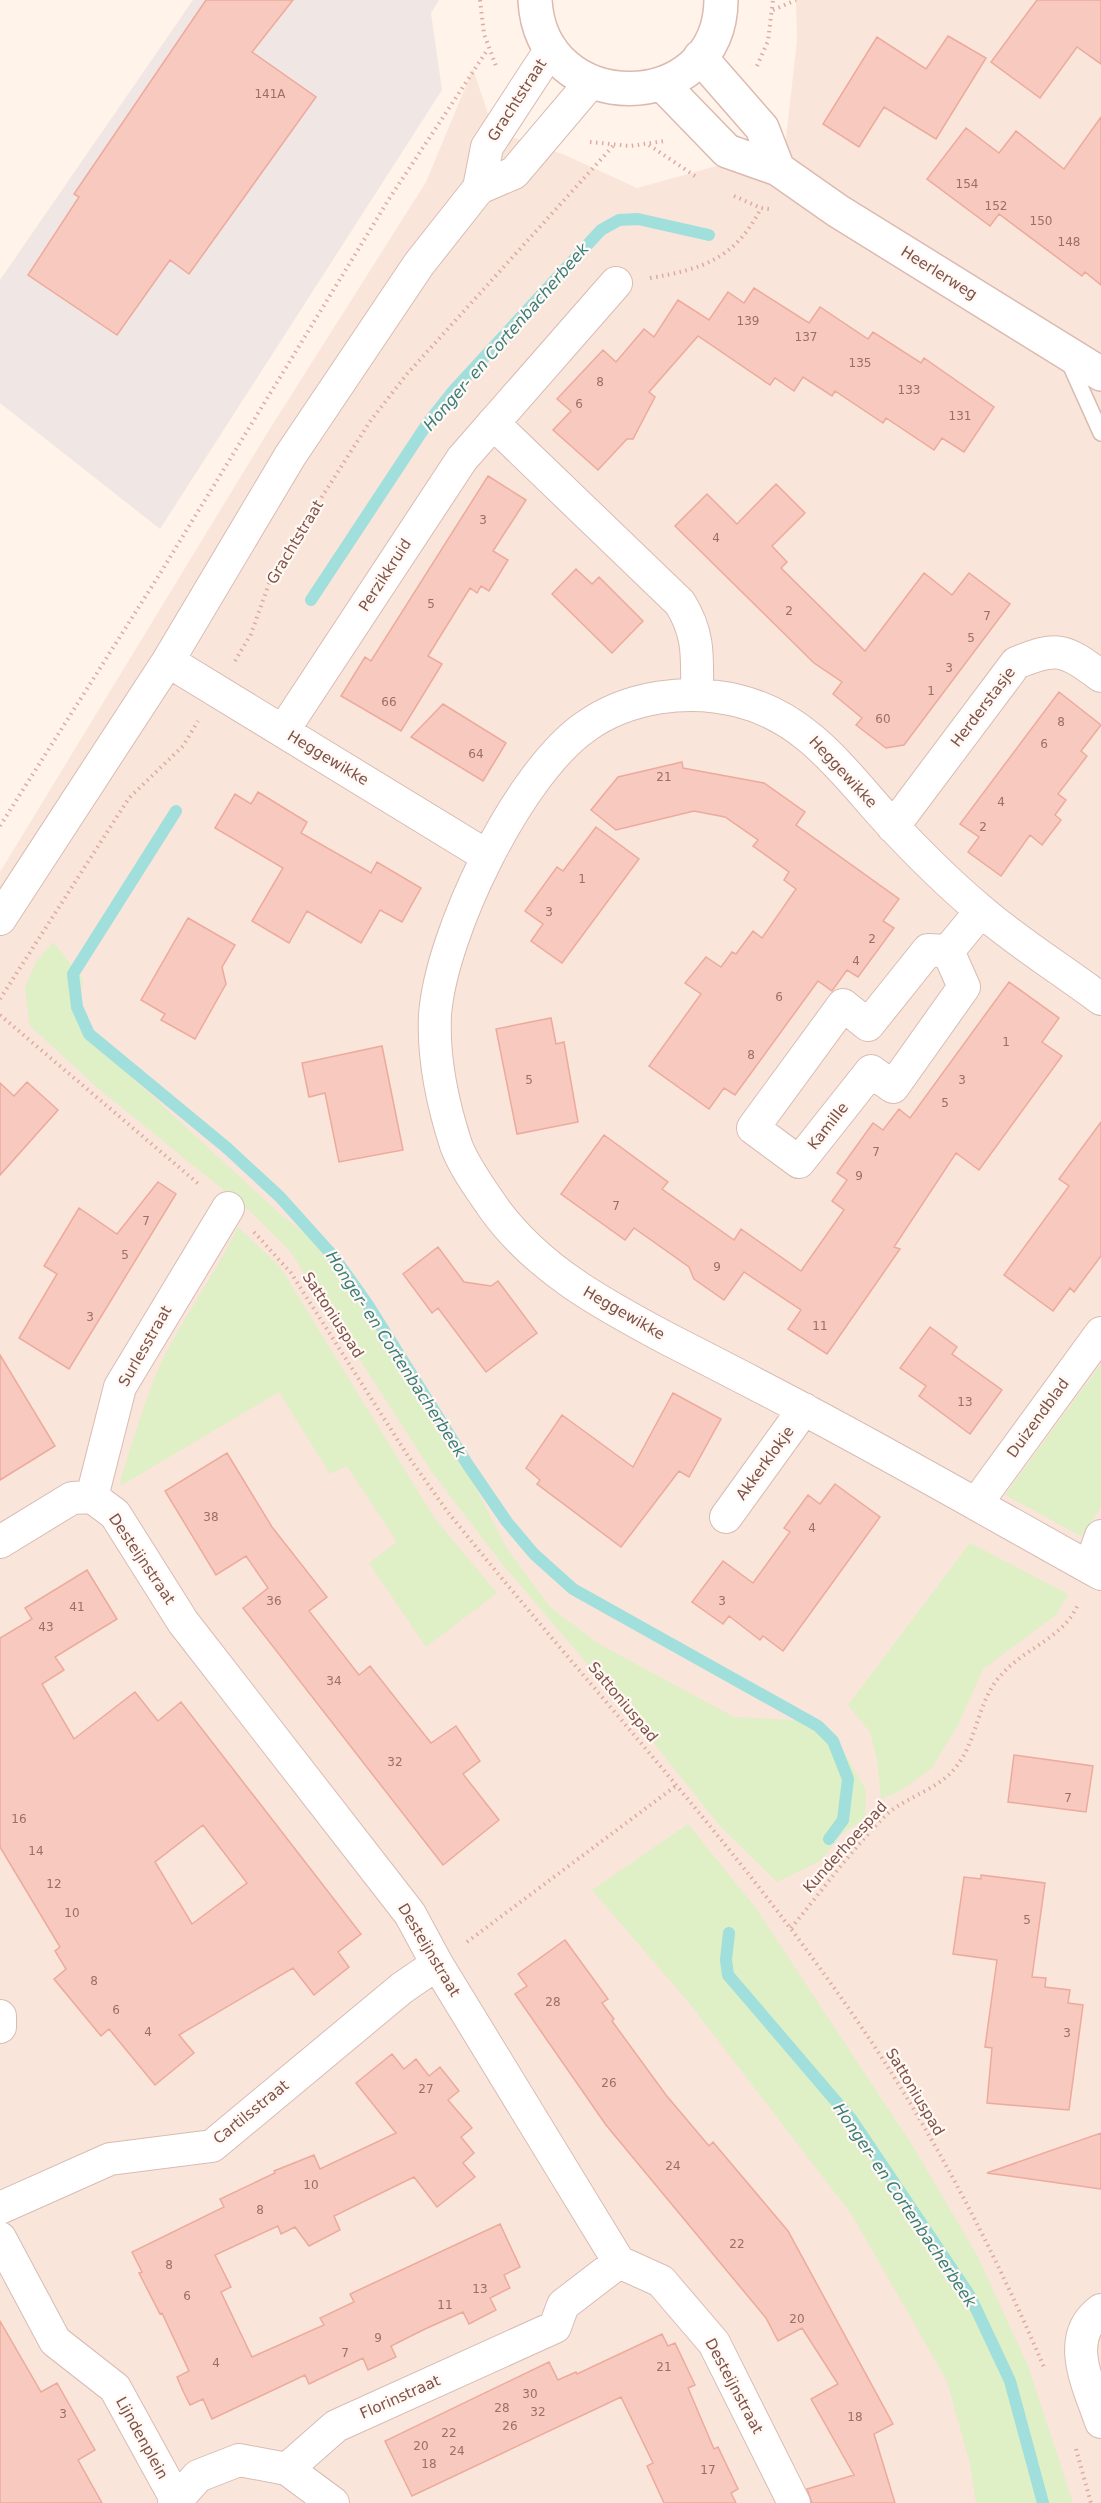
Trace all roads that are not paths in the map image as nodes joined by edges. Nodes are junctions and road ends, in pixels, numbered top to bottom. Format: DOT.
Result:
graph roads {
  1 [pos="535,0"];
  2 [pos="721,0"];
  3 [pos="551,49"];
  4 [pos="700,57"];
  5 [pos="591,82"];
  6 [pos="662,84"];
  7 [pos="778,169"];
  8 [pos="479,188"];
  9 [pos="616,283"];
  10 [pos="1064,352"];
  11 [pos="1101,374"];
  12 [pos="493,423"];
  13 [pos="1101,433"];
  14 [pos="168,661"];
  15 [pos="1101,676"];
  16 [pos="697,694"];
  17 [pos="283,731"];
  18 [pos="893,827"];
  19 [pos="487,856"];
  20 [pos="981,911"];
  21 [pos="0,919"];
  22 [pos="948,951"];
  23 [pos="1101,999"];
  24 [pos="228,1208"];
  25 [pos="1101,1333"];
  26 [pos="804,1409"];
  27 [pos="92,1497"];
  28 [pos="976,1504"];
  29 [pos="726,1517"];
  30 [pos="1101,1536"];
  31 [pos="0,1542"];
  32 [pos="1095,1570"];
  33 [pos="437,1964"];
  34 [pos="0,2016"];
  35 [pos="0,2027"];
  36 [pos="0,2208"];
  37 [pos="0,2238"];
  38 [pos="619,2262"];
  39 [pos="1101,2310"];
  40 [pos="1101,2422"];
  41 [pos="287,2469"];
  42 [pos="175,2501"];
  43 [pos="333,2503"];
  44 [pos="794,2503"];
  1 -- 3 [label="main road"];
  2 -- 4 [label="main road"];
  3 -- 5 [label="main road"];
  3 -- 8 [label="street, Grachtstraat"];
  4 -- 6 [label="main road"];
  4 -- 7 [label="main road"];
  5 -- 6 [label="main road"];
  5 -- 8 [label="street, Grachtstraat"];
  6 -- 7 [label="main road, Heerlerweg"];
  7 -- 10 [label="main road, Heerlerweg"];
  8 -- 14 [label="street, Grachtstraat"];
  9 -- 12 [label="street, Perzikkruid"];
  10 -- 11 [label="main road, Heerlerweg"];
  10 -- 13 [label="lane"];
  12 -- 16 [label="street"];
  12 -- 17 [label="street, Perzikkruid"];
  14 -- 17 [label="street, Heggewikke"];
  14 -- 21 [label="street, Grachtstraat"];
  15 -- 18 [label="street, Herderstasje"];
  16 -- 18 [label="street, Heggewikke"];
  16 -- 19 [label="street, Heggewikke"];
  17 -- 19 [label="street, Heggewikke"];
  18 -- 20 [label="street, Heggewikke"];
  19 -- 26 [label="street, Heggewikke"];
  20 -- 22 [label="street"];
  20 -- 23 [label="street, Heggewikke"];
  22 -- 22 [label="street, Kamille"];
  24 -- 27 [label="street, Surlesstraat"];
  25 -- 28 [label="street, Duizendblad"];
  26 -- 28 [label="street, Heggewikke"];
  26 -- 29 [label="street, Akkerklokje"];
  27 -- 31 [label="street"];
  27 -- 33 [label="street, Desteijnstraat"];
  28 -- 32 [label="street, Heggewikke"];
  30 -- 32 [label="street"];
  33 -- 36 [label="street, Cartilsstraat"];
  33 -- 38 [label="street, Desteijnstraat"];
  34 -- 35 [label="street"];
  37 -- 42 [label="street, Lijndenplein"];
  38 -- 41 [label="street, Florinstraat"];
  38 -- 44 [label="street, Desteijnstraat"];
  39 -- 40 [label="street"];
  41 -- 42 [label="street"];
  41 -- 43 [label="street"];
}
